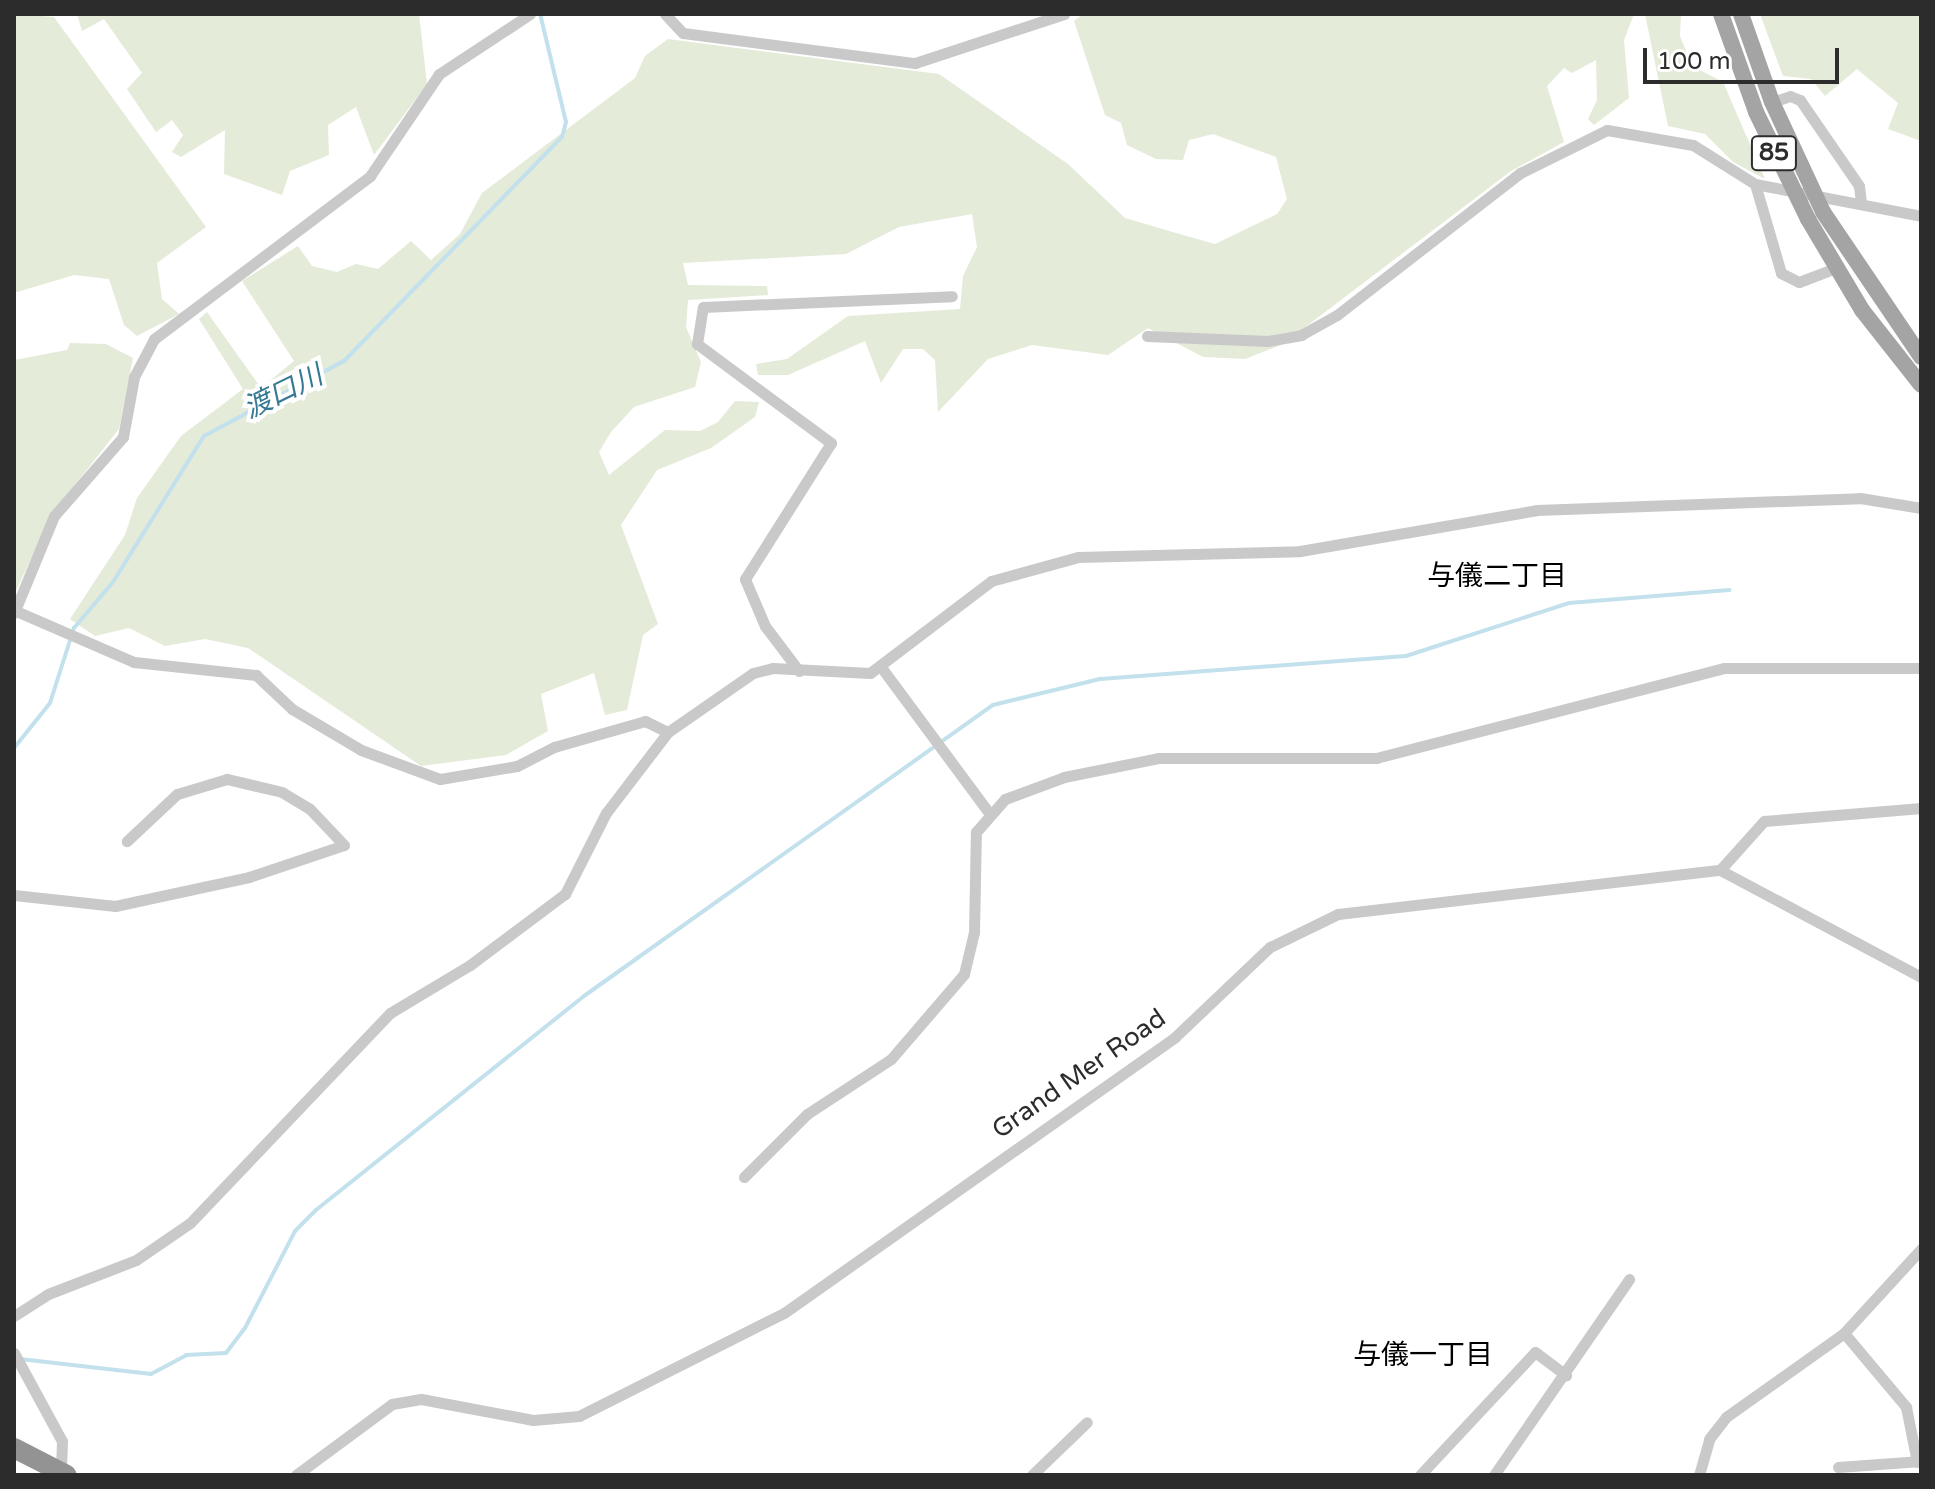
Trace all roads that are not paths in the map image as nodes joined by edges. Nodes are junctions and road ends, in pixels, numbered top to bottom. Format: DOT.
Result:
graph roads {
  1 [pos="530,14"];
  2 [pos="665,14"];
  3 [pos="1064,14"];
  4 [pos="1721,14"];
  5 [pos="1741,14"];
  6 [pos="1772,102"];
  7 [pos="1755,184"];
  8 [pos="1861,202"];
  9 [pos="1921,216"];
  10 [pos="1835,268"];
  11 [pos="952,296"];
  12 [pos="1147,336"];
  13 [pos="1921,357"];
  14 [pos="1921,385"];
  15 [pos="1921,508"];
  16 [pos="15,612"];
  17 [pos="881,667"];
  18 [pos="1921,668"];
  19 [pos="799,671"];
  20 [pos="668,732"];
  21 [pos="1921,808"];
  22 [pos="989,813"];
  23 [pos="127,841"];
  24 [pos="1720,870"];
  25 [pos="14,895"];
  26 [pos="1921,977"];
  27 [pos="744,1177"];
  28 [pos="1921,1249"];
  29 [pos="1629,1279"];
  30 [pos="14,1316"];
  31 [pos="1844,1333"];
  32 [pos="14,1353"];
  33 [pos="1566,1375"];
  34 [pos="1087,1422"];
  35 [pos="14,1448"];
  36 [pos="1919,1461"];
  37 [pos="1838,1467"];
  38 [pos="64,1474"];
  39 [pos="296,1475"];
  40 [pos="1032,1475"];
  41 [pos="1420,1475"];
  42 [pos="1494,1475"];
  43 [pos="1699,1475"];
  1 -- 16 [label="street"];
  2 -- 3 [label="street"];
  4 -- 10 [label="main road, 85"];
  5 -- 6 [label="main road, 85"];
  6 -- 8 [label="street"];
  6 -- 13 [label="main road, 85"];
  7 -- 8 [label="street"];
  7 -- 10 [label="street"];
  7 -- 12 [label="street"];
  8 -- 9 [label="street"];
  10 -- 14 [label="main road, 85"];
  11 -- 19 [label="street"];
  15 -- 17 [label="street"];
  16 -- 20 [label="street"];
  17 -- 19 [label="street"];
  17 -- 22 [label="street"];
  18 -- 22 [label="street"];
  19 -- 20 [label="street"];
  20 -- 30 [label="street"];
  21 -- 24 [label="street"];
  22 -- 27 [label="street"];
  23 -- 25 [label="street"];
  24 -- 26 [label="street"];
  24 -- 39 [label="street, Grand Mer Road"];
  28 -- 31 [label="street"];
  29 -- 33 [label="street"];
  31 -- 36 [label="street"];
  31 -- 43 [label="street"];
  32 -- 38 [label="street"];
  33 -- 41 [label="street"];
  33 -- 42 [label="street"];
  34 -- 40 [label="street"];
  35 -- 38 [label="highway"];
  36 -- 37 [label="street"];
}
